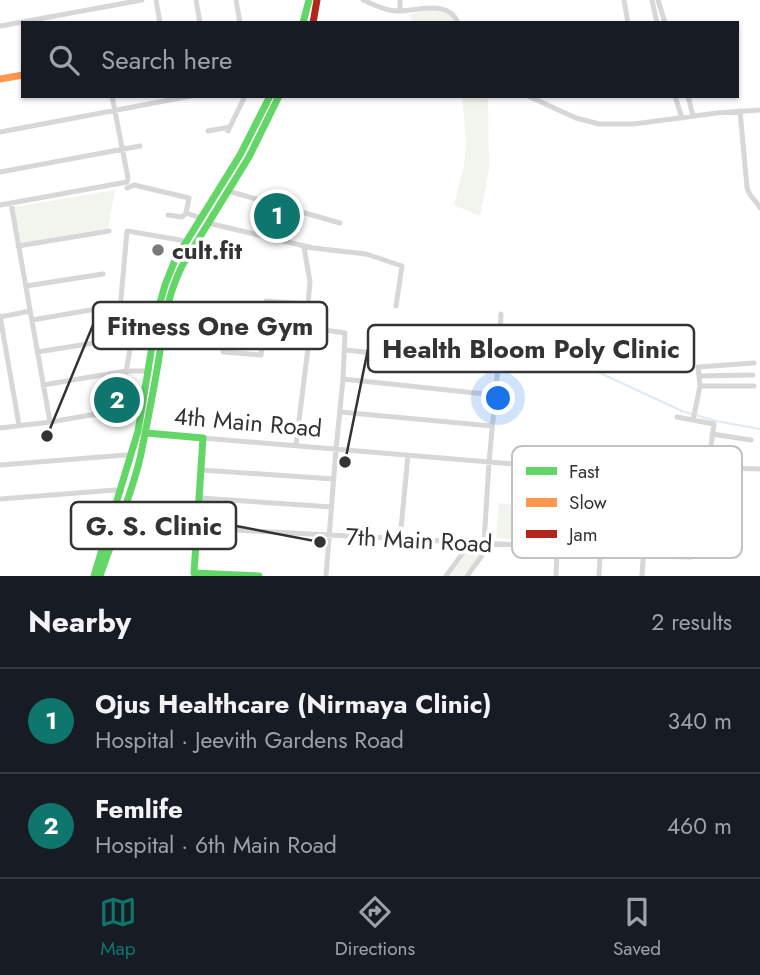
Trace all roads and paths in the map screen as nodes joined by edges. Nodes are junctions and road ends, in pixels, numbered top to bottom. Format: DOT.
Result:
graph roads {
  1 [pos="142,0"];
  2 [pos="156,0"];
  3 [pos="196,0"];
  4 [pos="236,0"];
  5 [pos="309,0"];
  6 [pos="317,0"];
  7 [pos="363,0"];
  8 [pos="400,0"];
  9 [pos="624,0"];
  10 [pos="652,0"];
  11 [pos="659,0"];
  12 [pos="400,11"];
  13 [pos="27,21"];
  14 [pos="160,21"];
  15 [pos="200,21"];
  16 [pos="240,21"];
  17 [pos="304,21"];
  18 [pos="313,21"];
  19 [pos="457,21"];
  20 [pos="628,21"];
  21 [pos="657,21"];
  22 [pos="664,21"];
  23 [pos="21,22"];
  24 [pos="0,26"];
  25 [pos="21,75"];
  26 [pos="0,79"];
  27 [pos="112,98"];
  28 [pos="181,98"];
  29 [pos="244,98"];
  30 [pos="269,98"];
  31 [pos="278,98"];
  32 [pos="532,98"];
  33 [pos="677,98"];
  34 [pos="688,98"];
  35 [pos="760,110"];
  36 [pos="115,111"];
  37 [pos="740,111"];
  38 [pos="693,116"];
  39 [pos="682,118"];
  40 [pos="208,131"];
  41 [pos="0,132"];
  42 [pos="140,146"];
  43 [pos="122,150"];
  44 [pos="0,172"];
  45 [pos="125,186"];
  46 [pos="228,191"];
  47 [pos="11,203"];
  48 [pos="0,205"];
  49 [pos="760,208"];
  50 [pos="186,213"];
  51 [pos="168,215"];
  52 [pos="201,218"];
  53 [pos="208,223"];
  54 [pos="340,223"];
  55 [pos="108,231"];
  56 [pos="186,241"];
  57 [pos="18,246"];
  58 [pos="304,247"];
  59 [pos="103,274"];
  60 [pos="26,286"];
  61 [pos="265,301"];
  62 [pos="396,306"];
  63 [pos="102,308"];
  64 [pos="120,310"];
  65 [pos="30,312"];
  66 [pos="501,314"];
  67 [pos="0,317"];
  68 [pos="32,320"];
  69 [pos="324,330"];
  70 [pos="310,332"];
  71 [pos="502,332"];
  72 [pos="132,337"];
  73 [pos="158,337"];
  74 [pos="550,337"];
  75 [pos="345,350"];
  76 [pos="37,352"];
  77 [pos="223,352"];
  78 [pos="754,363"];
  79 [pos="498,366"];
  80 [pos="126,371"];
  81 [pos="149,371"];
  82 [pos="753,375"];
  83 [pos="699,376"];
  84 [pos="343,379"];
  85 [pos="43,385"];
  86 [pos="700,386"];
  87 [pos="754,386"];
  88 [pos="495,395"];
  89 [pos="142,407"];
  90 [pos="120,410"];
  91 [pos="340,412"];
  92 [pos="694,416"];
  93 [pos="677,417"];
  94 [pos="50,422"];
  95 [pos="19,425"];
  96 [pos="117,425"];
  97 [pos="492,426"];
  98 [pos="0,428"];
  99 [pos="146,433"];
  100 [pos="712,434"];
  101 [pos="204,438"];
  102 [pos="751,440"];
  103 [pos="296,445"];
  104 [pos="710,446"];
  105 [pos="336,449"];
  106 [pos="408,455"];
  107 [pos="131,456"];
  108 [pos="488,462"];
  109 [pos="512,464"];
  110 [pos="0,465"];
  111 [pos="742,468"];
  112 [pos="760,469"];
  113 [pos="201,470"];
  114 [pos="334,479"];
  115 [pos="121,492"];
  116 [pos="200,498"];
  117 [pos="0,499"];
  118 [pos="332,507"];
  119 [pos="197,528"];
  120 [pos="329,535"];
  121 [pos="400,539"];
  122 [pos="471,542"];
  123 [pos="488,543"];
  124 [pos="512,544"];
  125 [pos="556,558"];
  126 [pos="600,558"];
  127 [pos="642,558"];
  128 [pos="94,576"];
  129 [pos="100,576"];
  130 [pos="256,576"];
  131 [pos="326,576"];
  132 [pos="446,576"];
  133 [pos="467,576"];
  134 [pos="556,576"];
  135 [pos="599,576"];
  136 [pos="642,576"];
  1 -- 13 [label="street"];
  2 -- 14 [label="street"];
  3 -- 15 [label="street"];
  4 -- 16 [label="street"];
  5 -- 17 [label="main road"];
  6 -- 18 [label="main road"];
  7 -- 12 [label="street"];
  8 -- 12 [label="street"];
  9 -- 20 [label="street"];
  10 -- 21 [label="street"];
  11 -- 22 [label="street"];
  12 -- 19 [label="street"];
  23 -- 24 [label="street"];
  25 -- 26 [label="main road"];
  27 -- 36 [label="street"];
  28 -- 36 [label="street"];
  29 -- 40 [label="street"];
  30 -- 52 [label="main road"];
  31 -- 46 [label="main road"];
  32 -- 39 [label="street"];
  33 -- 39 [label="street"];
  34 -- 38 [label="street"];
  35 -- 37 [label="street"];
  36 -- 41 [label="street"];
  36 -- 43 [label="street"];
  37 -- 38 [label="street"];
  37 -- 49 [label="street"];
  38 -- 39 [label="street"];
  42 -- 43 [label="street"];
  43 -- 44 [label="street"];
  43 -- 45 [label="street"];
  45 -- 47 [label="street"];
  45 -- 50 [label="street"];
  46 -- 53 [label="main road"];
  46 -- 54 [label="street"];
  47 -- 48 [label="street"];
  47 -- 57 [label="street"];
  50 -- 51 [label="street"];
  50 -- 52 [label="street"];
  52 -- 56 [label="main road"];
  53 -- 58 [label="street"];
  53 -- 73 [label="main road"];
  55 -- 57 [label="street"];
  56 -- 64 [label="street"];
  56 -- 73 [label="main road"];
  57 -- 60 [label="street"];
  58 -- 61 [label="street"];
  58 -- 62 [label="street"];
  59 -- 60 [label="street"];
  60 -- 65 [label="street"];
  63 -- 68 [label="street"];
  65 -- 67 [label="street"];
  65 -- 68 [label="street"];
  66 -- 71 [label="street"];
  67 -- 95 [label="street"];
  68 -- 76 [label="street"];
  69 -- 75 [label="street"];
  70 -- 103 [label="street"];
  71 -- 74 [label="street"];
  71 -- 79 [label="street"];
  72 -- 73 [label="street"];
  72 -- 76 [label="street"];
  72 -- 80 [label="street"];
  73 -- 77 [label="street"];
  73 -- 81 [label="main road"];
  73 -- 99 [label="main road"];
  75 -- 79 [label="street"];
  75 -- 84 [label="street"];
  76 -- 85 [label="street"];
  78 -- 83 [label="street"];
  79 -- 88 [label="street"];
  80 -- 81 [label="street"];
  80 -- 85 [label="street"];
  80 -- 90 [label="street"];
  81 -- 89 [label="main road"];
  82 -- 83 [label="street"];
  83 -- 86 [label="street"];
  84 -- 88 [label="street"];
  84 -- 91 [label="street"];
  85 -- 94 [label="street"];
  86 -- 87 [label="street"];
  86 -- 92 [label="street"];
  88 -- 97 [label="street"];
  89 -- 90 [label="street"];
  89 -- 107 [label="main road"];
  90 -- 94 [label="street"];
  90 -- 96 [label="street"];
  91 -- 97 [label="street"];
  91 -- 105 [label="street"];
  92 -- 93 [label="street"];
  92 -- 100 [label="street"];
  94 -- 95 [label="street"];
  95 -- 98 [label="street"];
  97 -- 108 [label="street"];
  99 -- 101 [label="main road, 4th Main Road"];
  99 -- 129 [label="main road"];
  100 -- 102 [label="street"];
  100 -- 104 [label="street"];
  101 -- 103 [label="street, 4th Main Road"];
  101 -- 113 [label="main road"];
  103 -- 105 [label="street, 4th Main Road"];
  105 -- 106 [label="street, 4th Main Road"];
  105 -- 114 [label="street"];
  106 -- 108 [label="street, 4th Main Road"];
  106 -- 121 [label="street"];
  107 -- 110 [label="street"];
  107 -- 115 [label="main road"];
  108 -- 109 [label="street, 4th Main Road"];
  108 -- 123 [label="street"];
  111 -- 112 [label="street, 4th Main Road"];
  113 -- 114 [label="street"];
  113 -- 116 [label="main road"];
  114 -- 118 [label="street"];
  115 -- 117 [label="street"];
  115 -- 128 [label="main road"];
  116 -- 118 [label="street"];
  116 -- 119 [label="main road"];
  118 -- 120 [label="street"];
  119 -- 120 [label="street, 7th Main Road"];
  119 -- 130 [label="main road"];
  120 -- 121 [label="street, 7th Main Road"];
  120 -- 131 [label="street"];
  121 -- 122 [label="street, 7th Main Road"];
  122 -- 123 [label="street, 7th Main Road"];
  122 -- 132 [label="street"];
  123 -- 124 [label="street, 7th Main Road"];
  123 -- 133 [label="street"];
  125 -- 134 [label="street"];
  126 -- 135 [label="street"];
  127 -- 136 [label="street"];
}
